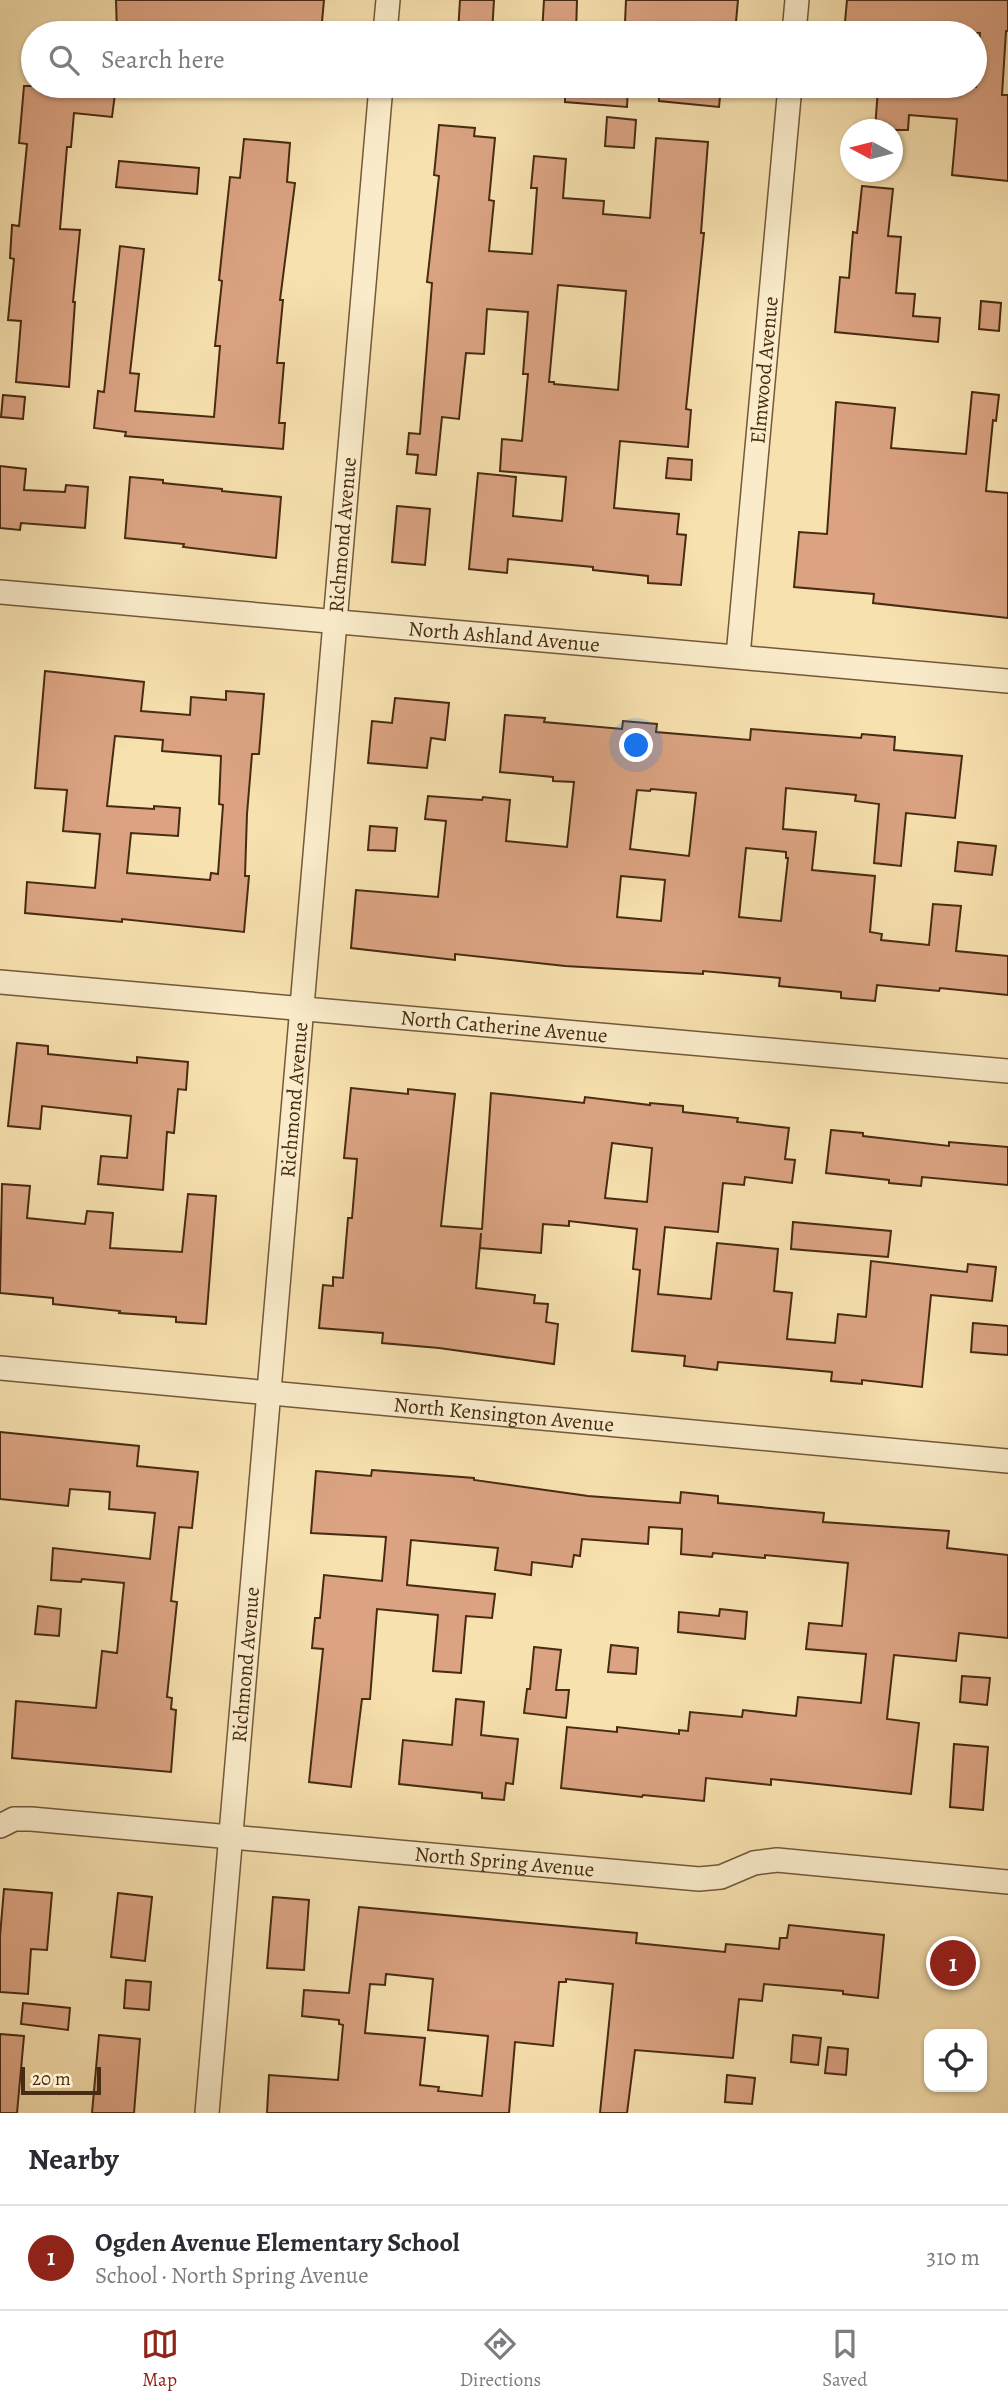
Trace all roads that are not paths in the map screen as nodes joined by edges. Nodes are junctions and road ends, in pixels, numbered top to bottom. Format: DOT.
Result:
graph roads {
  1 [pos="388,0"];
  2 [pos="797,0"];
  3 [pos="386,21"];
  4 [pos="795,21"];
  5 [pos="380,98"];
  6 [pos="789,98"];
  7 [pos="0,592"];
  8 [pos="334,624"];
  9 [pos="738,656"];
  10 [pos="1008,681"];
  11 [pos="0,982"];
  12 [pos="303,1010"];
  13 [pos="1008,1071"];
  14 [pos="0,1368"];
  15 [pos="269,1393"];
  16 [pos="1008,1461"];
  17 [pos="0,1826"];
  18 [pos="230,1836"];
  19 [pos="1008,1882"];
  20 [pos="207,2113"];
  1 -- 3 [label="street"];
  2 -- 4 [label="street"];
  5 -- 8 [label="street, Richmond Avenue"];
  6 -- 9 [label="street, Elmwood Avenue"];
  7 -- 8 [label="street, North Ashland Avenue"];
  8 -- 9 [label="street, North Ashland Avenue"];
  8 -- 12 [label="street, Richmond Avenue"];
  9 -- 10 [label="street, North Ashland Avenue"];
  11 -- 12 [label="street, North Catherine Avenue"];
  12 -- 13 [label="street, North Catherine Avenue"];
  12 -- 15 [label="street, Richmond Avenue"];
  14 -- 15 [label="street, North Kensington Avenue"];
  15 -- 16 [label="street, North Kensington Avenue"];
  15 -- 18 [label="street, Richmond Avenue"];
  17 -- 18 [label="street, North Spring Avenue"];
  18 -- 19 [label="street, North Spring Avenue"];
  18 -- 20 [label="street, Richmond Avenue"];
}
